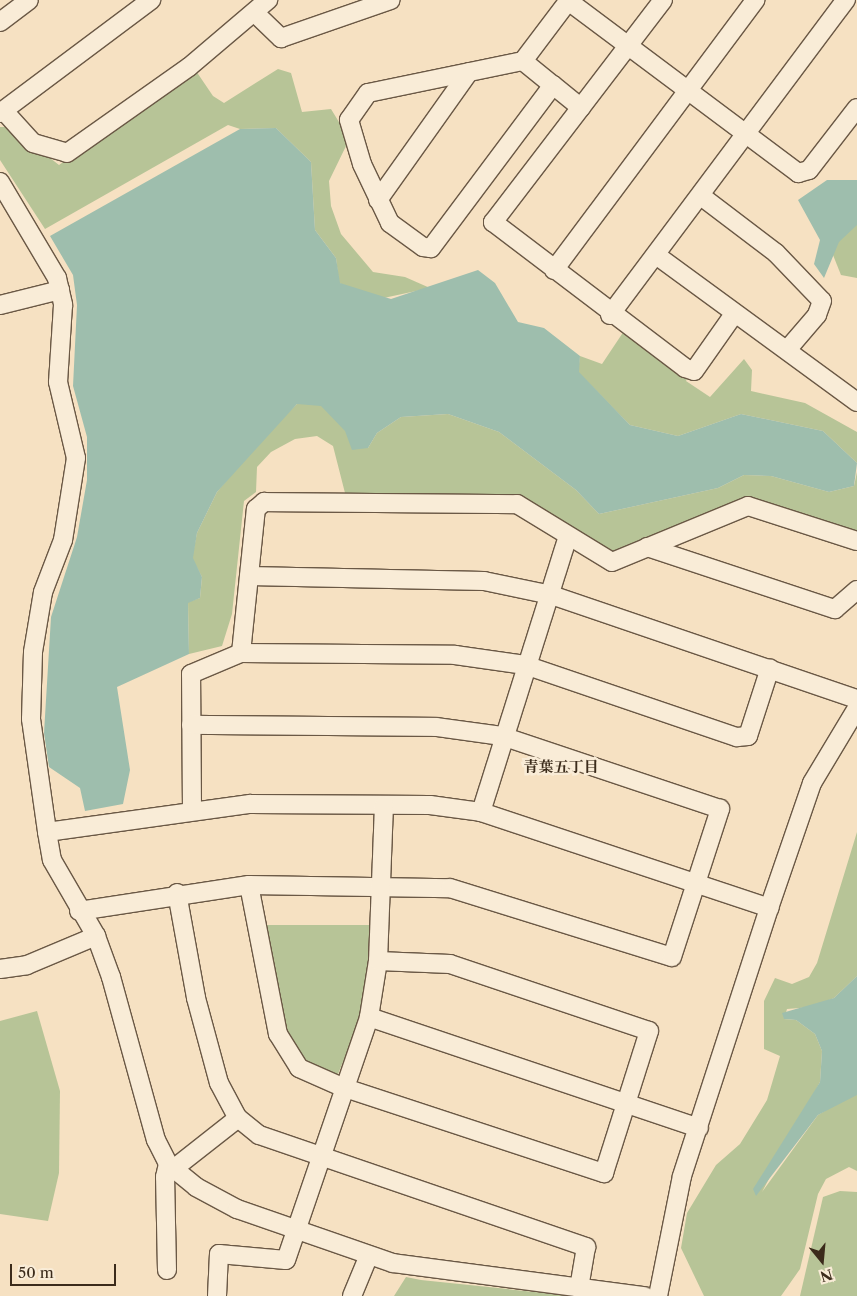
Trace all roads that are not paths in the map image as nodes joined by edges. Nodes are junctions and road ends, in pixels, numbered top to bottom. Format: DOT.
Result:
graph roads {
  1 [pos="29,0"];
  2 [pos="151,0"];
  3 [pos="391,0"];
  4 [pos="568,0"];
  5 [pos="663,0"];
  6 [pos="755,0"];
  7 [pos="846,0"];
  8 [pos="268,4"];
  9 [pos="0,22"];
  10 [pos="627,48"];
  11 [pos="523,61"];
  12 [pos="469,72"];
  13 [pos="553,84"];
  14 [pos="686,92"];
  15 [pos="581,108"];
  16 [pos="857,108"];
  17 [pos="2,112"];
  18 [pos="746,137"];
  19 [pos="0,185"];
  20 [pos="701,196"];
  21 [pos="378,200"];
  22 [pos="656,255"];
  23 [pos="554,270"];
  24 [pos="60,290"];
  25 [pos="0,305"];
  26 [pos="610,314"];
  27 [pos="734,314"];
  28 [pos="787,350"];
  29 [pos="857,402"];
  30 [pos="568,536"];
  31 [pos="857,541"];
  32 [pos="647,547"];
  33 [pos="249,576"];
  34 [pos="857,590"];
  35 [pos="551,595"];
  36 [pos="241,653"];
  37 [pos="525,665"];
  38 [pos="770,668"];
  39 [pos="857,699"];
  40 [pos="857,708"];
  41 [pos="191,725"];
  42 [pos="502,736"];
  43 [pos="384,805"];
  44 [pos="192,811"];
  45 [pos="481,812"];
  46 [pos="48,832"];
  47 [pos="249,884"];
  48 [pos="698,884"];
  49 [pos="380,887"];
  50 [pos="177,893"];
  51 [pos="770,908"];
  52 [pos="79,911"];
  53 [pos="96,936"];
  54 [pos="378,961"];
  55 [pos="0,969"];
  56 [pos="370,1016"];
  57 [pos="342,1087"];
  58 [pos="625,1104"];
  59 [pos="238,1118"];
  60 [pos="698,1128"];
  61 [pos="322,1157"];
  62 [pos="170,1167"];
  63 [pos="296,1231"];
  64 [pos="370,1255"];
  65 [pos="167,1270"];
  66 [pos="579,1288"];
  67 [pos="217,1296"];
  68 [pos="352,1296"];
  69 [pos="645,1296"];
  70 [pos="658,1296"];
  1 -- 9 [label="street"];
  2 -- 17 [label="street"];
  3 -- 8 [label="street"];
  4 -- 10 [label="street"];
  4 -- 11 [label="street"];
  5 -- 10 [label="street"];
  6 -- 14 [label="street"];
  7 -- 18 [label="street"];
  8 -- 17 [label="street"];
  10 -- 14 [label="street"];
  10 -- 15 [label="street"];
  11 -- 12 [label="street"];
  11 -- 13 [label="street"];
  12 -- 21 [label="street"];
  12 -- 21 [label="street"];
  13 -- 15 [label="street"];
  13 -- 21 [label="street"];
  14 -- 18 [label="street"];
  14 -- 23 [label="street"];
  15 -- 23 [label="street"];
  16 -- 18 [label="street"];
  18 -- 20 [label="street"];
  19 -- 24 [label="street"];
  20 -- 22 [label="street"];
  20 -- 28 [label="street"];
  22 -- 26 [label="street"];
  22 -- 27 [label="street"];
  23 -- 26 [label="street"];
  24 -- 25 [label="street"];
  24 -- 46 [label="street"];
  26 -- 27 [label="street"];
  27 -- 28 [label="street"];
  28 -- 29 [label="street"];
  30 -- 32 [label="street"];
  30 -- 33 [label="street"];
  30 -- 35 [label="street"];
  31 -- 32 [label="street"];
  32 -- 34 [label="street"];
  33 -- 35 [label="street"];
  33 -- 36 [label="street"];
  35 -- 37 [label="street"];
  35 -- 38 [label="street"];
  36 -- 37 [label="street"];
  36 -- 41 [label="street"];
  37 -- 38 [label="street"];
  37 -- 42 [label="street"];
  38 -- 39 [label="street"];
  40 -- 51 [label="street"];
  41 -- 42 [label="street"];
  41 -- 44 [label="street"];
  42 -- 45 [label="street"];
  42 -- 48 [label="street"];
  43 -- 44 [label="street"];
  43 -- 45 [label="street"];
  43 -- 49 [label="street"];
  44 -- 46 [label="street"];
  45 -- 48 [label="street"];
  46 -- 52 [label="street"];
  47 -- 49 [label="street"];
  47 -- 50 [label="street"];
  47 -- 57 [label="street"];
  48 -- 49 [label="street"];
  48 -- 51 [label="street"];
  49 -- 54 [label="street"];
  50 -- 52 [label="street"];
  50 -- 59 [label="street"];
  51 -- 60 [label="street"];
  52 -- 53 [label="street"];
  53 -- 55 [label="street"];
  53 -- 62 [label="street"];
  54 -- 56 [label="street"];
  54 -- 58 [label="street"];
  56 -- 57 [label="street"];
  56 -- 58 [label="street"];
  57 -- 58 [label="street"];
  57 -- 61 [label="street"];
  58 -- 60 [label="street"];
  59 -- 61 [label="street"];
  59 -- 62 [label="street"];
  60 -- 70 [label="street"];
  61 -- 63 [label="street"];
  61 -- 66 [label="street"];
  62 -- 63 [label="street"];
  62 -- 65 [label="street"];
  63 -- 64 [label="street"];
  63 -- 67 [label="street"];
  64 -- 66 [label="street"];
  64 -- 68 [label="street"];
  66 -- 69 [label="street"];
}
